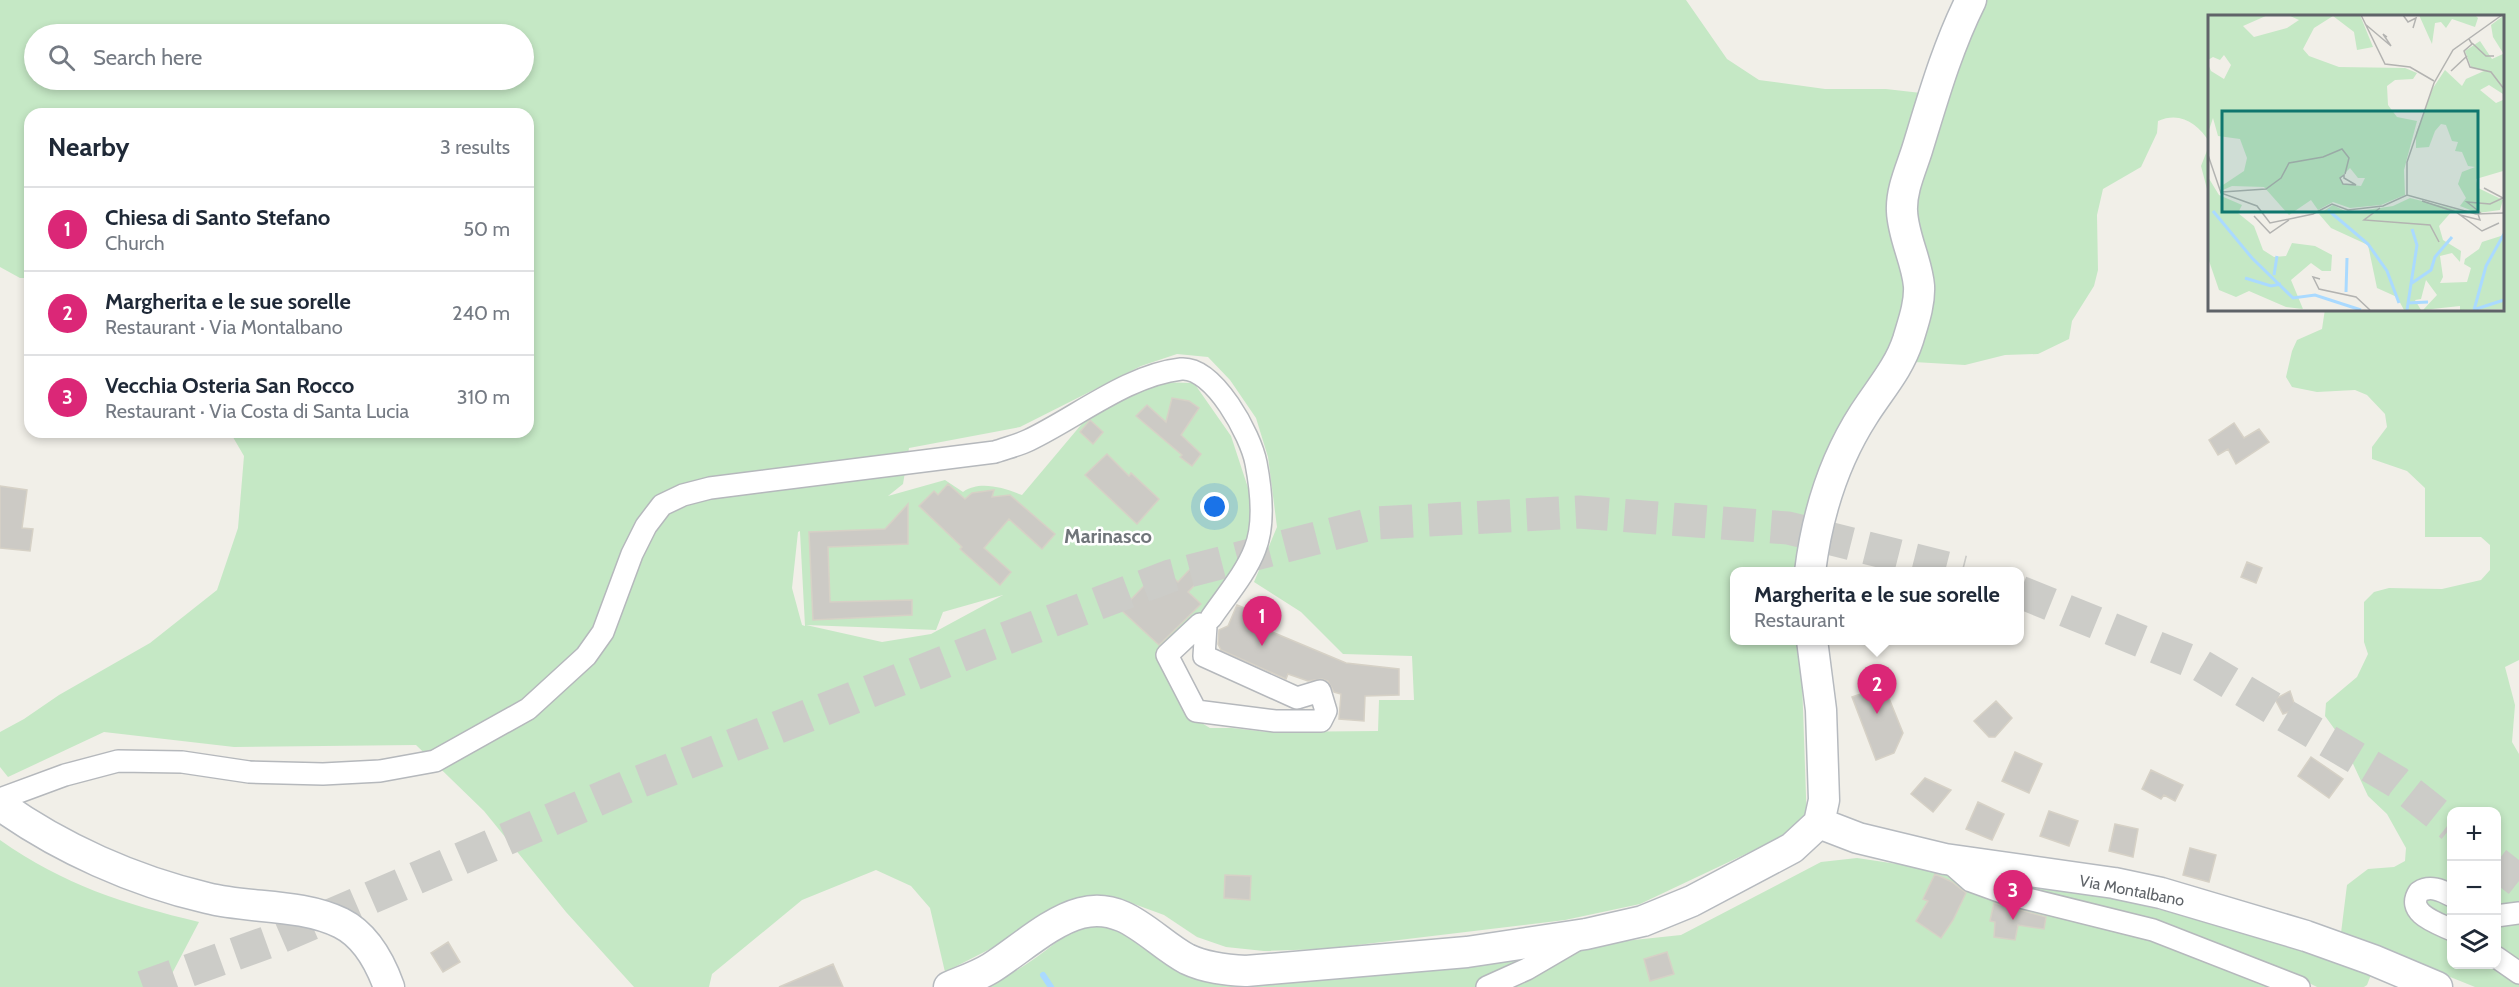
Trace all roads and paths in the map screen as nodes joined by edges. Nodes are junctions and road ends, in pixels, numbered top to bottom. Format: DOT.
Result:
graph roads {
  1 [pos="1971,0"];
  2 [pos="1811,567"];
  3 [pos="1206,621"];
  4 [pos="1813,645"];
  5 [pos="0,799"];
  6 [pos="0,805"];
  7 [pos="1820,823"];
  8 [pos="1945,859"];
  9 [pos="2447,895"];
  10 [pos="2519,913"];
  11 [pos="2501,915"];
  12 [pos="2447,928"];
  13 [pos="1586,934"];
  14 [pos="2501,960"];
  15 [pos="2519,973"];
  16 [pos="389,987"];
  17 [pos="949,987"];
  18 [pos="1487,987"];
  19 [pos="2299,987"];
  20 [pos="2437,987"];
  1 -- 2 [label="street"];
  3 -- 3 [label="street"];
  3 -- 5 [label="street"];
  4 -- 7 [label="street"];
  6 -- 16 [label="street"];
  7 -- 8 [label="street, Via Montalbano"];
  7 -- 13 [label="street"];
  8 -- 19 [label="street"];
  8 -- 20 [label="street, Via Montalbano"];
  9 -- 12 [label="street"];
  10 -- 11 [label="street"];
  13 -- 17 [label="street"];
  13 -- 18 [label="street"];
  14 -- 15 [label="street"];
}
